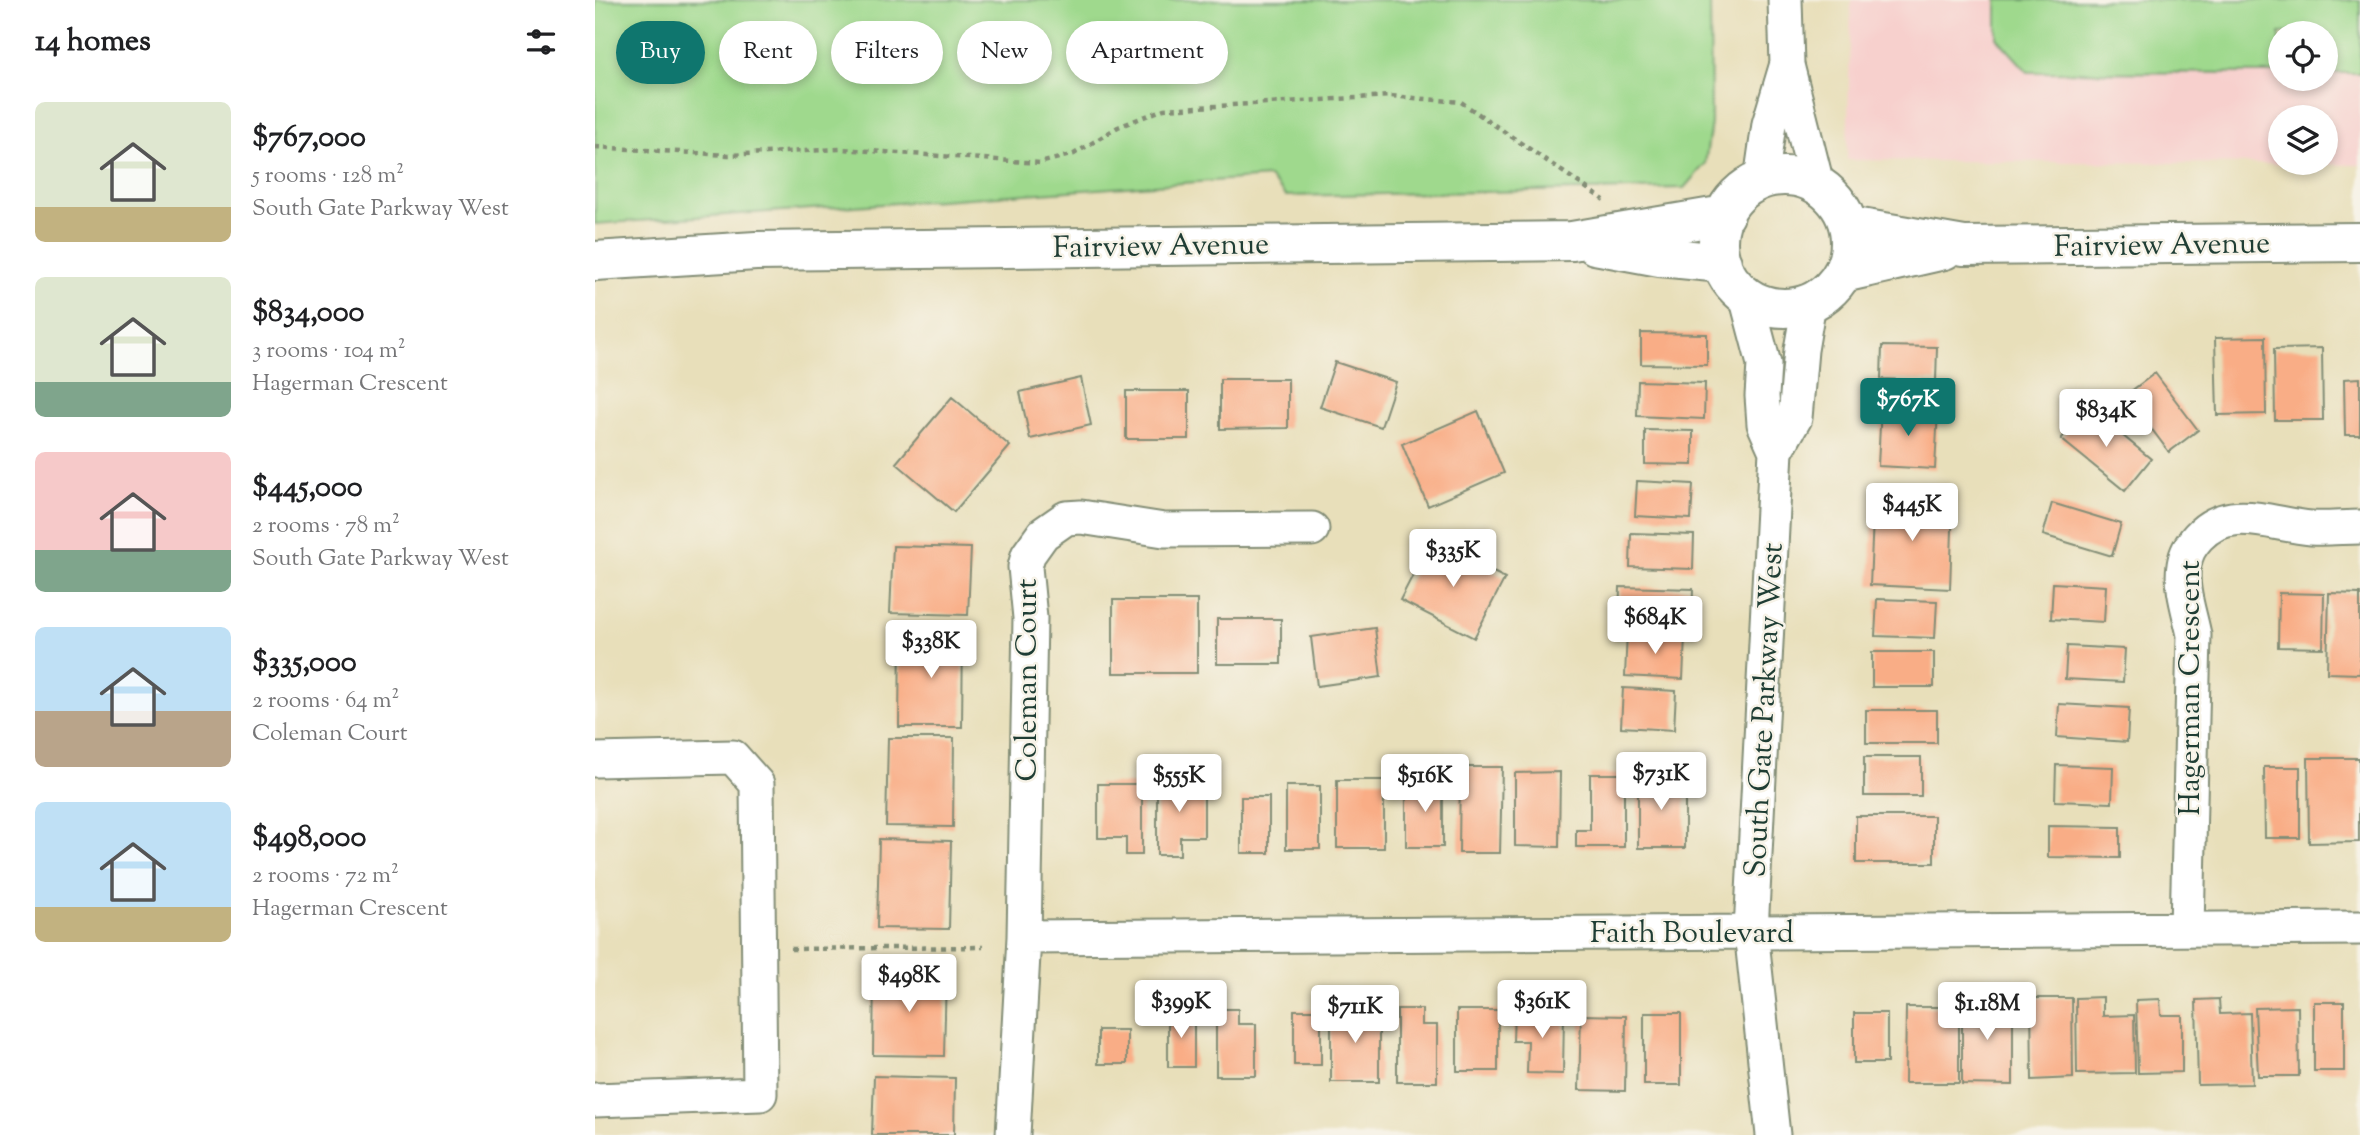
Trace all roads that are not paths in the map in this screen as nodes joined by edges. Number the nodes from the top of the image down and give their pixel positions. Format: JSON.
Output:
{"nodes":[{"id":1,"x":1785,"y":0,"type":"edge"},
{"id":2,"x":1787,"y":65,"type":"junction"},
{"id":3,"x":1761,"y":180,"type":"junction"},
{"id":4,"x":1817,"y":184,"type":"junction"},
{"id":5,"x":1724,"y":215,"type":"junction"},
{"id":6,"x":1849,"y":226,"type":"junction"},
{"id":7,"x":1572,"y":241,"type":"junction"},
{"id":8,"x":2360,"y":242,"type":"edge"},
{"id":9,"x":1963,"y":246,"type":"junction"},
{"id":10,"x":595,"y":261,"type":"edge"},
{"id":11,"x":1722,"y":263,"type":"junction"},
{"id":12,"x":1843,"y":273,"type":"junction"},
{"id":13,"x":1747,"y":296,"type":"junction"},
{"id":14,"x":1809,"y":303,"type":"junction"},
{"id":15,"x":1776,"y":451,"type":"junction"},
{"id":16,"x":2360,"y":527,"type":"edge"},
{"id":17,"x":1312,"y":529,"type":"dead end"},
{"id":18,"x":595,"y":760,"type":"edge"},
{"id":19,"x":2187,"y":928,"type":"junction"},
{"id":20,"x":2360,"y":928,"type":"edge"},
{"id":21,"x":1751,"y":932,"type":"junction"},
{"id":22,"x":1024,"y":937,"type":"junction"},
{"id":23,"x":595,"y":1100,"type":"edge"},
{"id":24,"x":1013,"y":1135,"type":"edge"},
{"id":25,"x":1773,"y":1135,"type":"edge"}],
"edges":[{"from":1,"to":2,"type":"street"},
{"from":2,"to":3,"type":"street"},
{"from":2,"to":4,"type":"street"},
{"from":3,"to":4,"type":"main road"},
{"from":3,"to":5,"type":"main road"},
{"from":4,"to":6,"type":"main road"},
{"from":5,"to":7,"type":"main road","name":"Fairview Avenue"},
{"from":5,"to":11,"type":"main road"},
{"from":6,"to":9,"type":"main road","name":"Fairview Avenue"},
{"from":6,"to":12,"type":"main road"},
{"from":7,"to":10,"type":"main road","name":"Fairview Avenue"},
{"from":7,"to":11,"type":"main road"},
{"from":8,"to":9,"type":"main road","name":"Fairview Avenue"},
{"from":9,"to":12,"type":"main road","name":"Fairview Avenue"},
{"from":11,"to":13,"type":"main road"},
{"from":12,"to":14,"type":"main road"},
{"from":13,"to":14,"type":"main road"},
{"from":13,"to":15,"type":"street","name":"South Gate Parkway West"},
{"from":14,"to":15,"type":"street","name":"South Gate Parkway West"},
{"from":15,"to":21,"type":"street","name":"South Gate Parkway West"},
{"from":16,"to":19,"type":"street","name":"Hagerman Crescent"},
{"from":17,"to":22,"type":"street","name":"Coleman Court"},
{"from":18,"to":23,"type":"street"},
{"from":19,"to":20,"type":"street","name":"Faith Boulevard"},
{"from":19,"to":21,"type":"street","name":"Faith Boulevard"},
{"from":21,"to":22,"type":"street","name":"Faith Boulevard"},
{"from":21,"to":25,"type":"street","name":"South Gate Parkway West"},
{"from":22,"to":24,"type":"street"}]}
